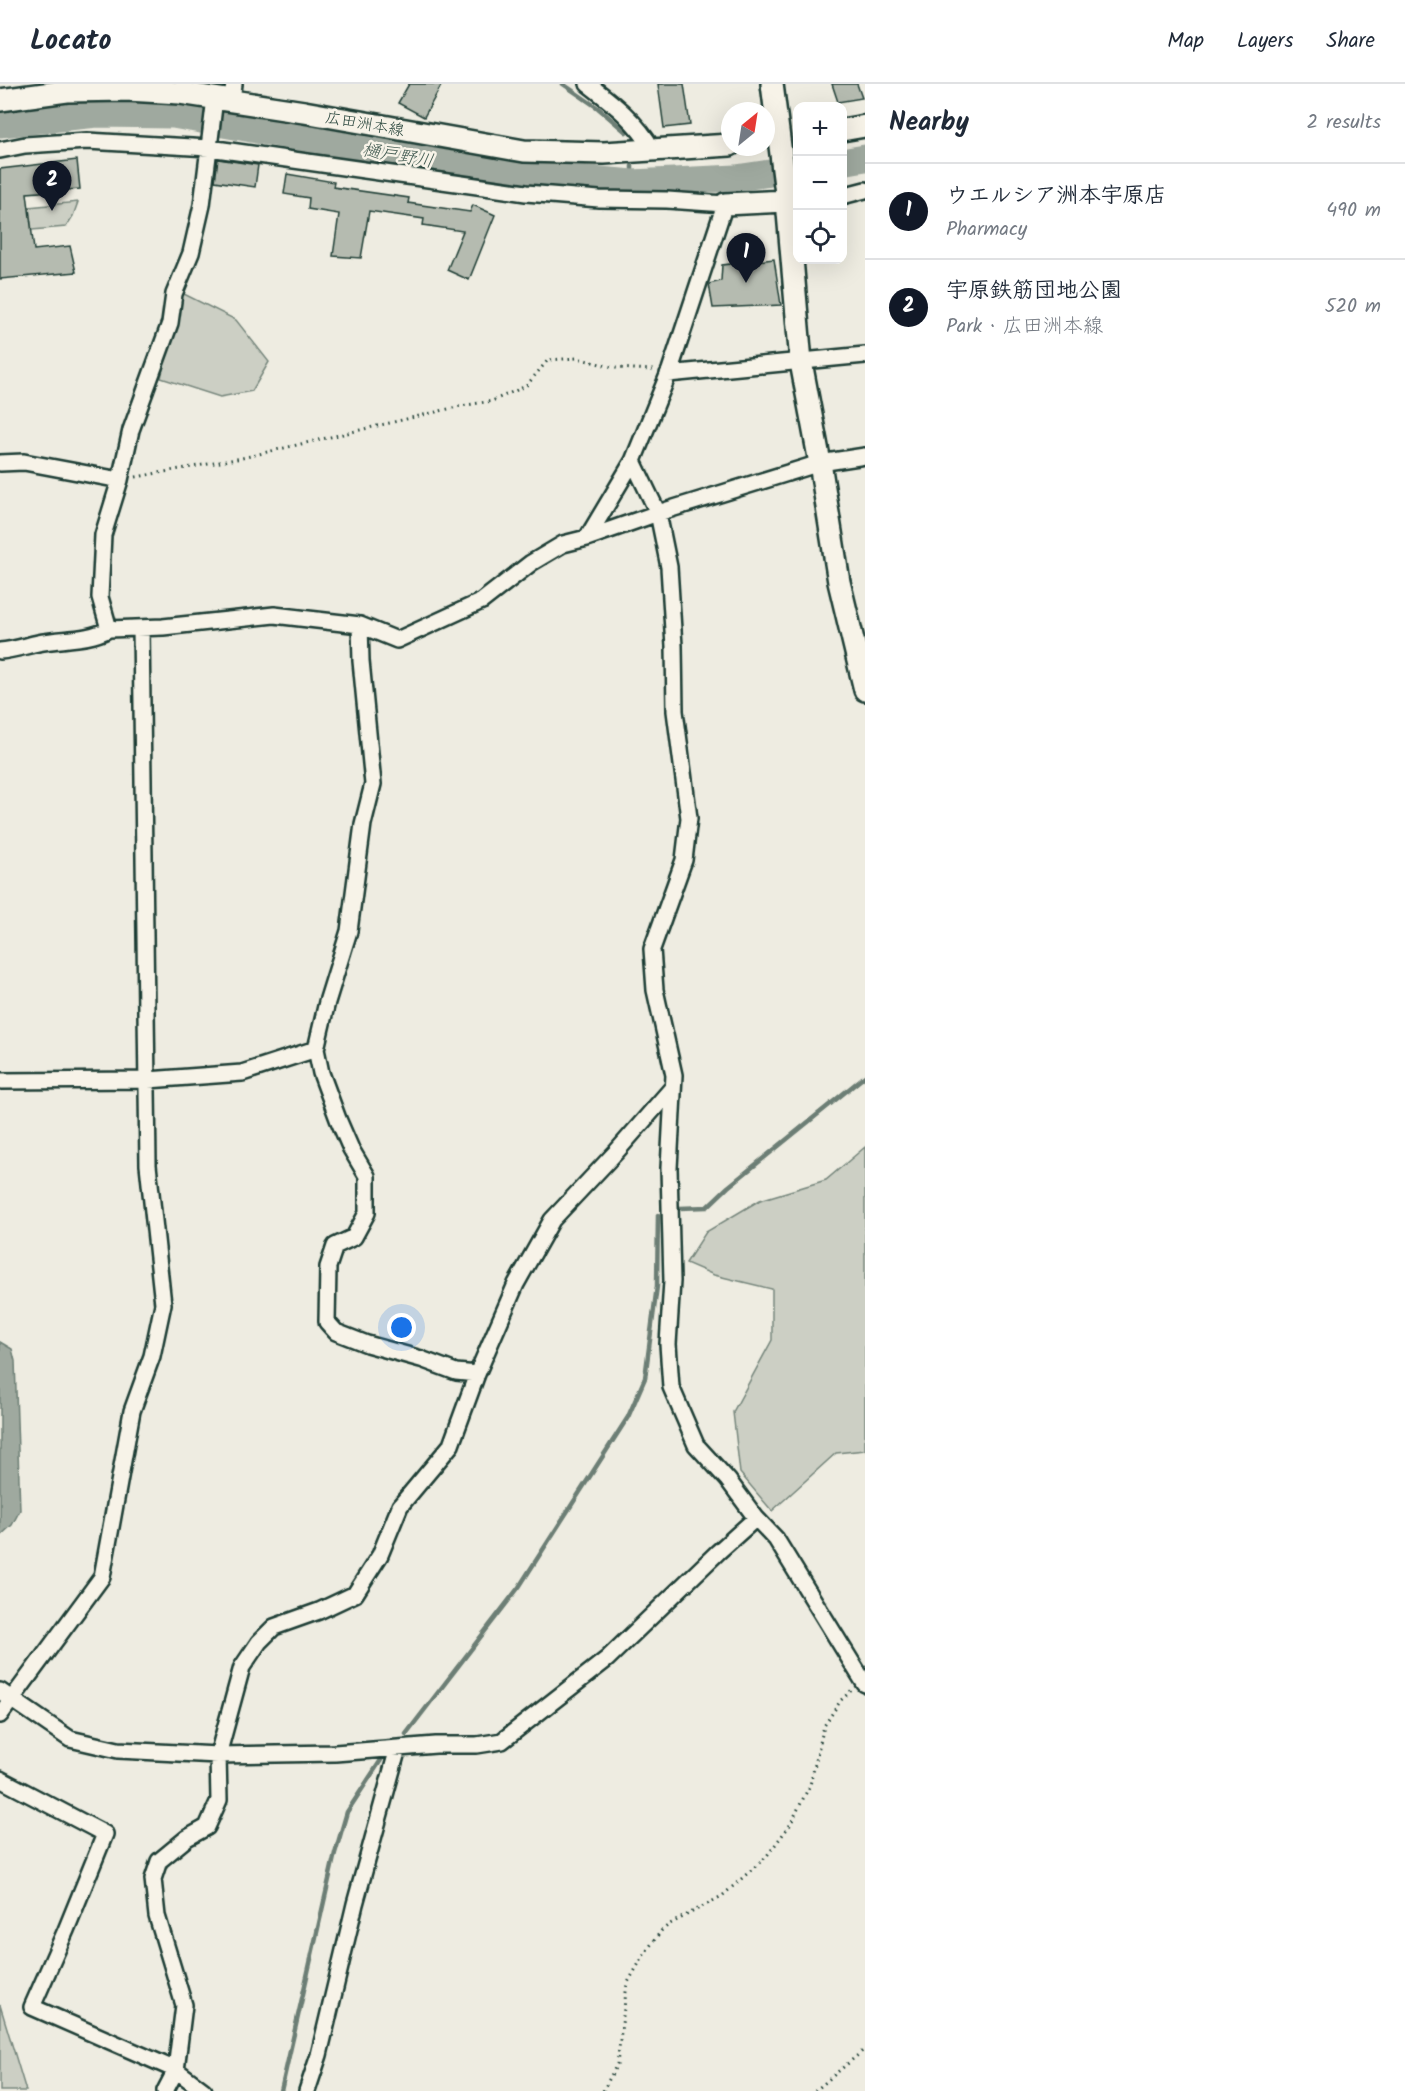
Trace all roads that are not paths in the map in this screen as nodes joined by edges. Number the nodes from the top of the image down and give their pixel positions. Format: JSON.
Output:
{"nodes":[{"id":1,"x":588,"y":84,"type":"edge"},
{"id":2,"x":772,"y":84,"type":"edge"},
{"id":3,"x":223,"y":98,"type":"edge"},
{"id":4,"x":0,"y":100,"type":"edge"},
{"id":5,"x":865,"y":126,"type":"edge"},
{"id":6,"x":847,"y":129,"type":"edge"},
{"id":7,"x":781,"y":145,"type":"edge"},
{"id":8,"x":721,"y":146,"type":"edge"},
{"id":9,"x":209,"y":148,"type":"junction"},
{"id":10,"x":0,"y":150,"type":"edge"},
{"id":11,"x":653,"y":150,"type":"junction"},
{"id":12,"x":865,"y":190,"type":"edge"},
{"id":13,"x":847,"y":195,"type":"edge"},
{"id":14,"x":792,"y":202,"type":"edge"},
{"id":15,"x":725,"y":204,"type":"junction"},
{"id":16,"x":865,"y":356,"type":"edge"},
{"id":17,"x":801,"y":362,"type":"junction"},
{"id":18,"x":669,"y":372,"type":"junction"},
{"id":19,"x":865,"y":456,"type":"edge"},
{"id":20,"x":633,"y":461,"type":"junction"},
{"id":21,"x":0,"y":462,"type":"edge"},
{"id":22,"x":820,"y":463,"type":"junction"},
{"id":23,"x":120,"y":480,"type":"junction"},
{"id":24,"x":658,"y":513,"type":"junction"},
{"id":25,"x":587,"y":538,"type":"junction"},
{"id":26,"x":360,"y":625,"type":"junction"},
{"id":27,"x":141,"y":628,"type":"junction"},
{"id":28,"x":109,"y":629,"type":"junction"},
{"id":29,"x":0,"y":651,"type":"edge"},
{"id":30,"x":865,"y":690,"type":"edge"},
{"id":31,"x":316,"y":1049,"type":"junction"},
{"id":32,"x":148,"y":1080,"type":"junction"},
{"id":33,"x":0,"y":1081,"type":"edge"},
{"id":34,"x":673,"y":1087,"type":"junction"},
{"id":35,"x":477,"y":1374,"type":"junction"},
{"id":36,"x":756,"y":1518,"type":"junction"},
{"id":37,"x":864,"y":1682,"type":"edge"},
{"id":38,"x":6,"y":1695,"type":"edge"},
{"id":39,"x":0,"y":1715,"type":"edge"},
{"id":40,"x":398,"y":1748,"type":"junction"},
{"id":41,"x":218,"y":1755,"type":"junction"},
{"id":42,"x":0,"y":1779,"type":"edge"},
{"id":43,"x":176,"y":2070,"type":"junction"},
{"id":44,"x":165,"y":2091,"type":"edge"},
{"id":45,"x":204,"y":2091,"type":"edge"},
{"id":46,"x":307,"y":2091,"type":"edge"}],
"edges":[{"from":1,"to":11,"type":"street"},
{"from":2,"to":7,"type":"main road"},
{"from":3,"to":4,"type":"main road","name":"広田洲本線"},
{"from":3,"to":9,"type":"street"},
{"from":3,"to":11,"type":"main road","name":"広田洲本線"},
{"from":5,"to":6,"type":"main road"},
{"from":7,"to":14,"type":"main road"},
{"from":8,"to":11,"type":"main road","name":"広田洲本線"},
{"from":9,"to":10,"type":"street"},
{"from":9,"to":15,"type":"street"},
{"from":9,"to":23,"type":"street"},
{"from":12,"to":13,"type":"street"},
{"from":14,"to":15,"type":"main road"},
{"from":14,"to":17,"type":"main road"},
{"from":15,"to":18,"type":"street"},
{"from":16,"to":17,"type":"street"},
{"from":17,"to":18,"type":"street"},
{"from":17,"to":22,"type":"main road"},
{"from":18,"to":20,"type":"street"},
{"from":19,"to":22,"type":"street"},
{"from":20,"to":24,"type":"street"},
{"from":20,"to":25,"type":"street"},
{"from":21,"to":23,"type":"street"},
{"from":22,"to":24,"type":"street"},
{"from":22,"to":30,"type":"main road"},
{"from":23,"to":28,"type":"street"},
{"from":24,"to":25,"type":"street"},
{"from":24,"to":34,"type":"street"},
{"from":25,"to":26,"type":"street"},
{"from":26,"to":27,"type":"street"},
{"from":26,"to":31,"type":"street"},
{"from":27,"to":28,"type":"street"},
{"from":27,"to":32,"type":"street"},
{"from":28,"to":29,"type":"street"},
{"from":31,"to":32,"type":"street"},
{"from":31,"to":35,"type":"street"},
{"from":32,"to":33,"type":"street"},
{"from":32,"to":38,"type":"street"},
{"from":34,"to":35,"type":"street"},
{"from":34,"to":36,"type":"street"},
{"from":35,"to":41,"type":"street"},
{"from":36,"to":37,"type":"street"},
{"from":36,"to":40,"type":"street"},
{"from":38,"to":39,"type":"street"},
{"from":38,"to":41,"type":"street"},
{"from":40,"to":41,"type":"street"},
{"from":40,"to":46,"type":"street"},
{"from":41,"to":43,"type":"street"},
{"from":42,"to":43,"type":"street"},
{"from":43,"to":44,"type":"street"},
{"from":43,"to":45,"type":"street"}]}
